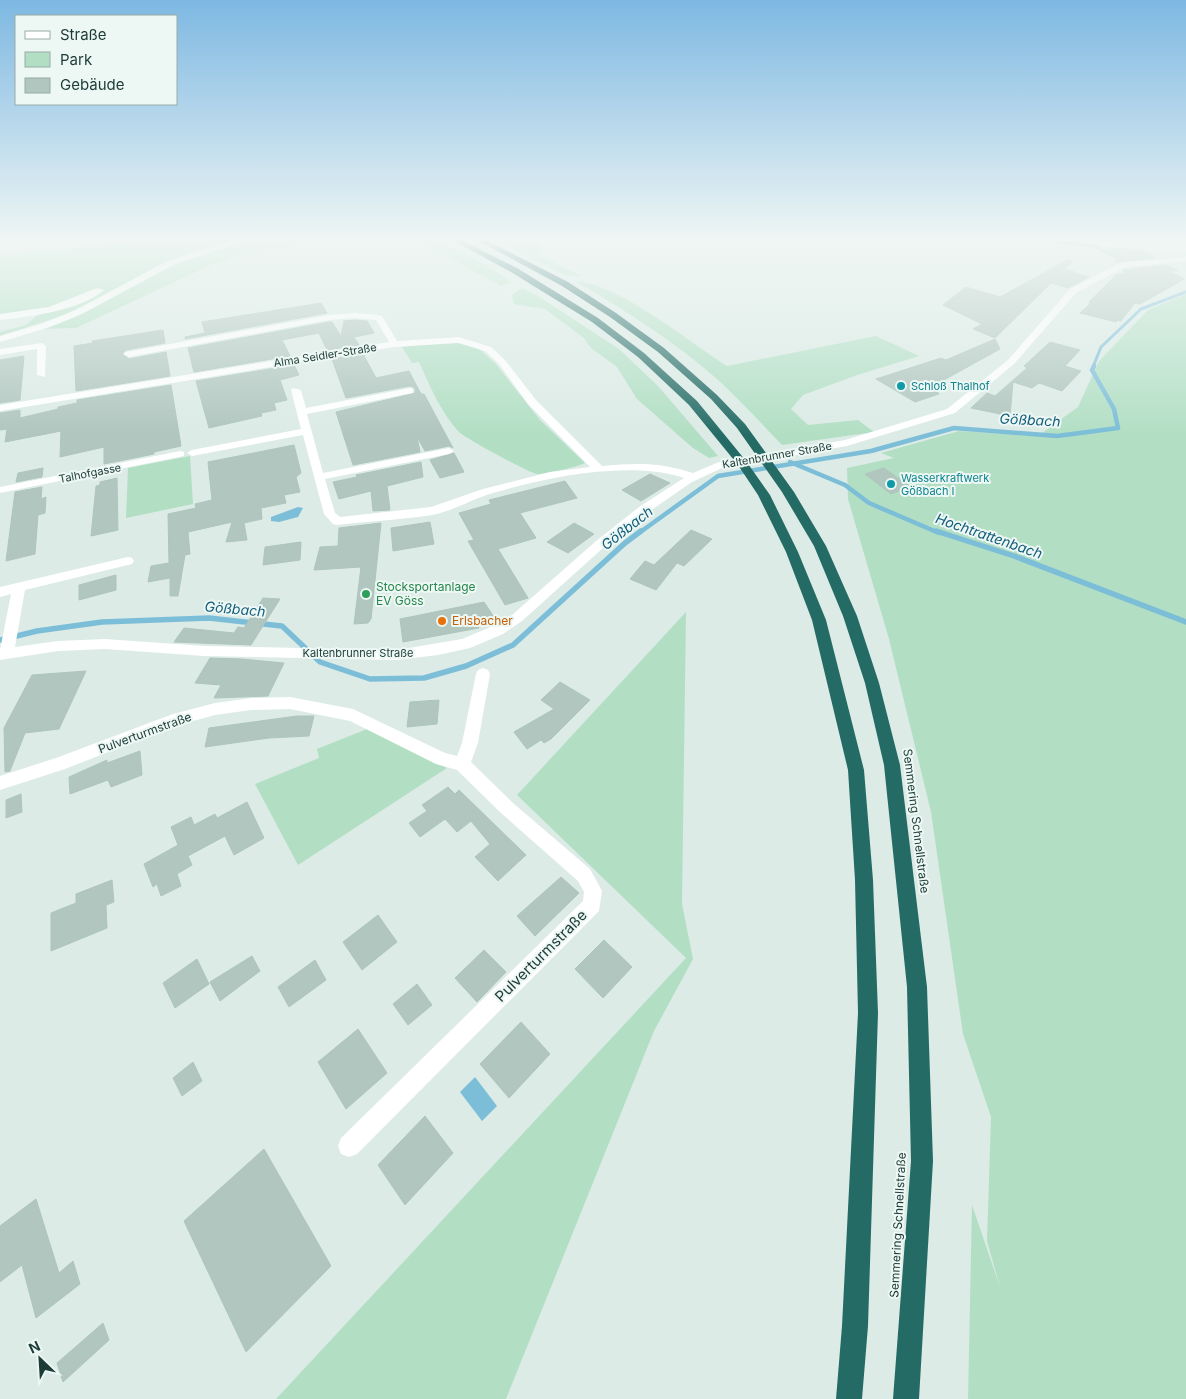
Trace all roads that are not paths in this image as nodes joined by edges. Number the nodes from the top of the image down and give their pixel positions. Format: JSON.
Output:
{"nodes":[{"id":1,"x":69,"y":304,"type":"edge"},
{"id":2,"x":93,"y":304,"type":"edge"},
{"id":3,"x":570,"y":304,"type":"edge"},
{"id":4,"x":595,"y":304,"type":"edge"},
{"id":5,"x":1061,"y":304,"type":"edge"},
{"id":6,"x":0,"y":317,"type":"edge"},
{"id":7,"x":0,"y":339,"type":"edge"},
{"id":8,"x":394,"y":344,"type":"junction"},
{"id":9,"x":0,"y":352,"type":"edge"},
{"id":10,"x":129,"y":354,"type":"dead end"},
{"id":11,"x":42,"y":375,"type":"dead end"},
{"id":12,"x":296,"y":390,"type":"dead end"},
{"id":13,"x":410,"y":391,"type":"dead end"},
{"id":14,"x":0,"y":408,"type":"edge"},
{"id":15,"x":302,"y":412,"type":"junction"},
{"id":16,"x":308,"y":431,"type":"junction"},
{"id":17,"x":449,"y":451,"type":"dead end"},
{"id":18,"x":598,"y":470,"type":"junction"},
{"id":19,"x":320,"y":477,"type":"junction"},
{"id":20,"x":694,"y":477,"type":"junction"},
{"id":21,"x":0,"y":490,"type":"edge"},
{"id":22,"x":128,"y":562,"type":"dead end"},
{"id":23,"x":19,"y":588,"type":"junction"},
{"id":24,"x":0,"y":592,"type":"edge"},
{"id":25,"x":5,"y":651,"type":"edge"},
{"id":26,"x":484,"y":674,"type":"dead end"},
{"id":27,"x":462,"y":764,"type":"junction"},
{"id":28,"x":0,"y":783,"type":"edge"},
{"id":29,"x":349,"y":1146,"type":"dead end"},
{"id":30,"x":849,"y":1399,"type":"edge"},
{"id":31,"x":906,"y":1399,"type":"edge"}],
"edges":[{"from":1,"to":6,"type":"street"},
{"from":2,"to":7,"type":"street"},
{"from":3,"to":30,"type":"highway"},
{"from":4,"to":31,"type":"highway","name":"Semmering Schnellstraße"},
{"from":5,"to":20,"type":"street","name":"Kaltenbrunner Straße"},
{"from":8,"to":10,"type":"street"},
{"from":8,"to":14,"type":"street","name":"Alma Seidler-Straße"},
{"from":8,"to":18,"type":"street","name":"Alma Seidler-Straße"},
{"from":9,"to":11,"type":"street"},
{"from":12,"to":15,"type":"street"},
{"from":13,"to":15,"type":"street"},
{"from":15,"to":16,"type":"street"},
{"from":16,"to":19,"type":"street"},
{"from":16,"to":21,"type":"street","name":"Talhofgasse"},
{"from":17,"to":19,"type":"street"},
{"from":18,"to":19,"type":"street"},
{"from":18,"to":20,"type":"street"},
{"from":20,"to":25,"type":"street","name":"Kaltenbrunner Straße"},
{"from":22,"to":23,"type":"street"},
{"from":23,"to":24,"type":"street"},
{"from":23,"to":25,"type":"street","name":"Kaltenbrunner Straße"},
{"from":26,"to":27,"type":"street"},
{"from":27,"to":28,"type":"street","name":"Pulverturmstraße"},
{"from":27,"to":29,"type":"street","name":"Pulverturmstraße"}]}
